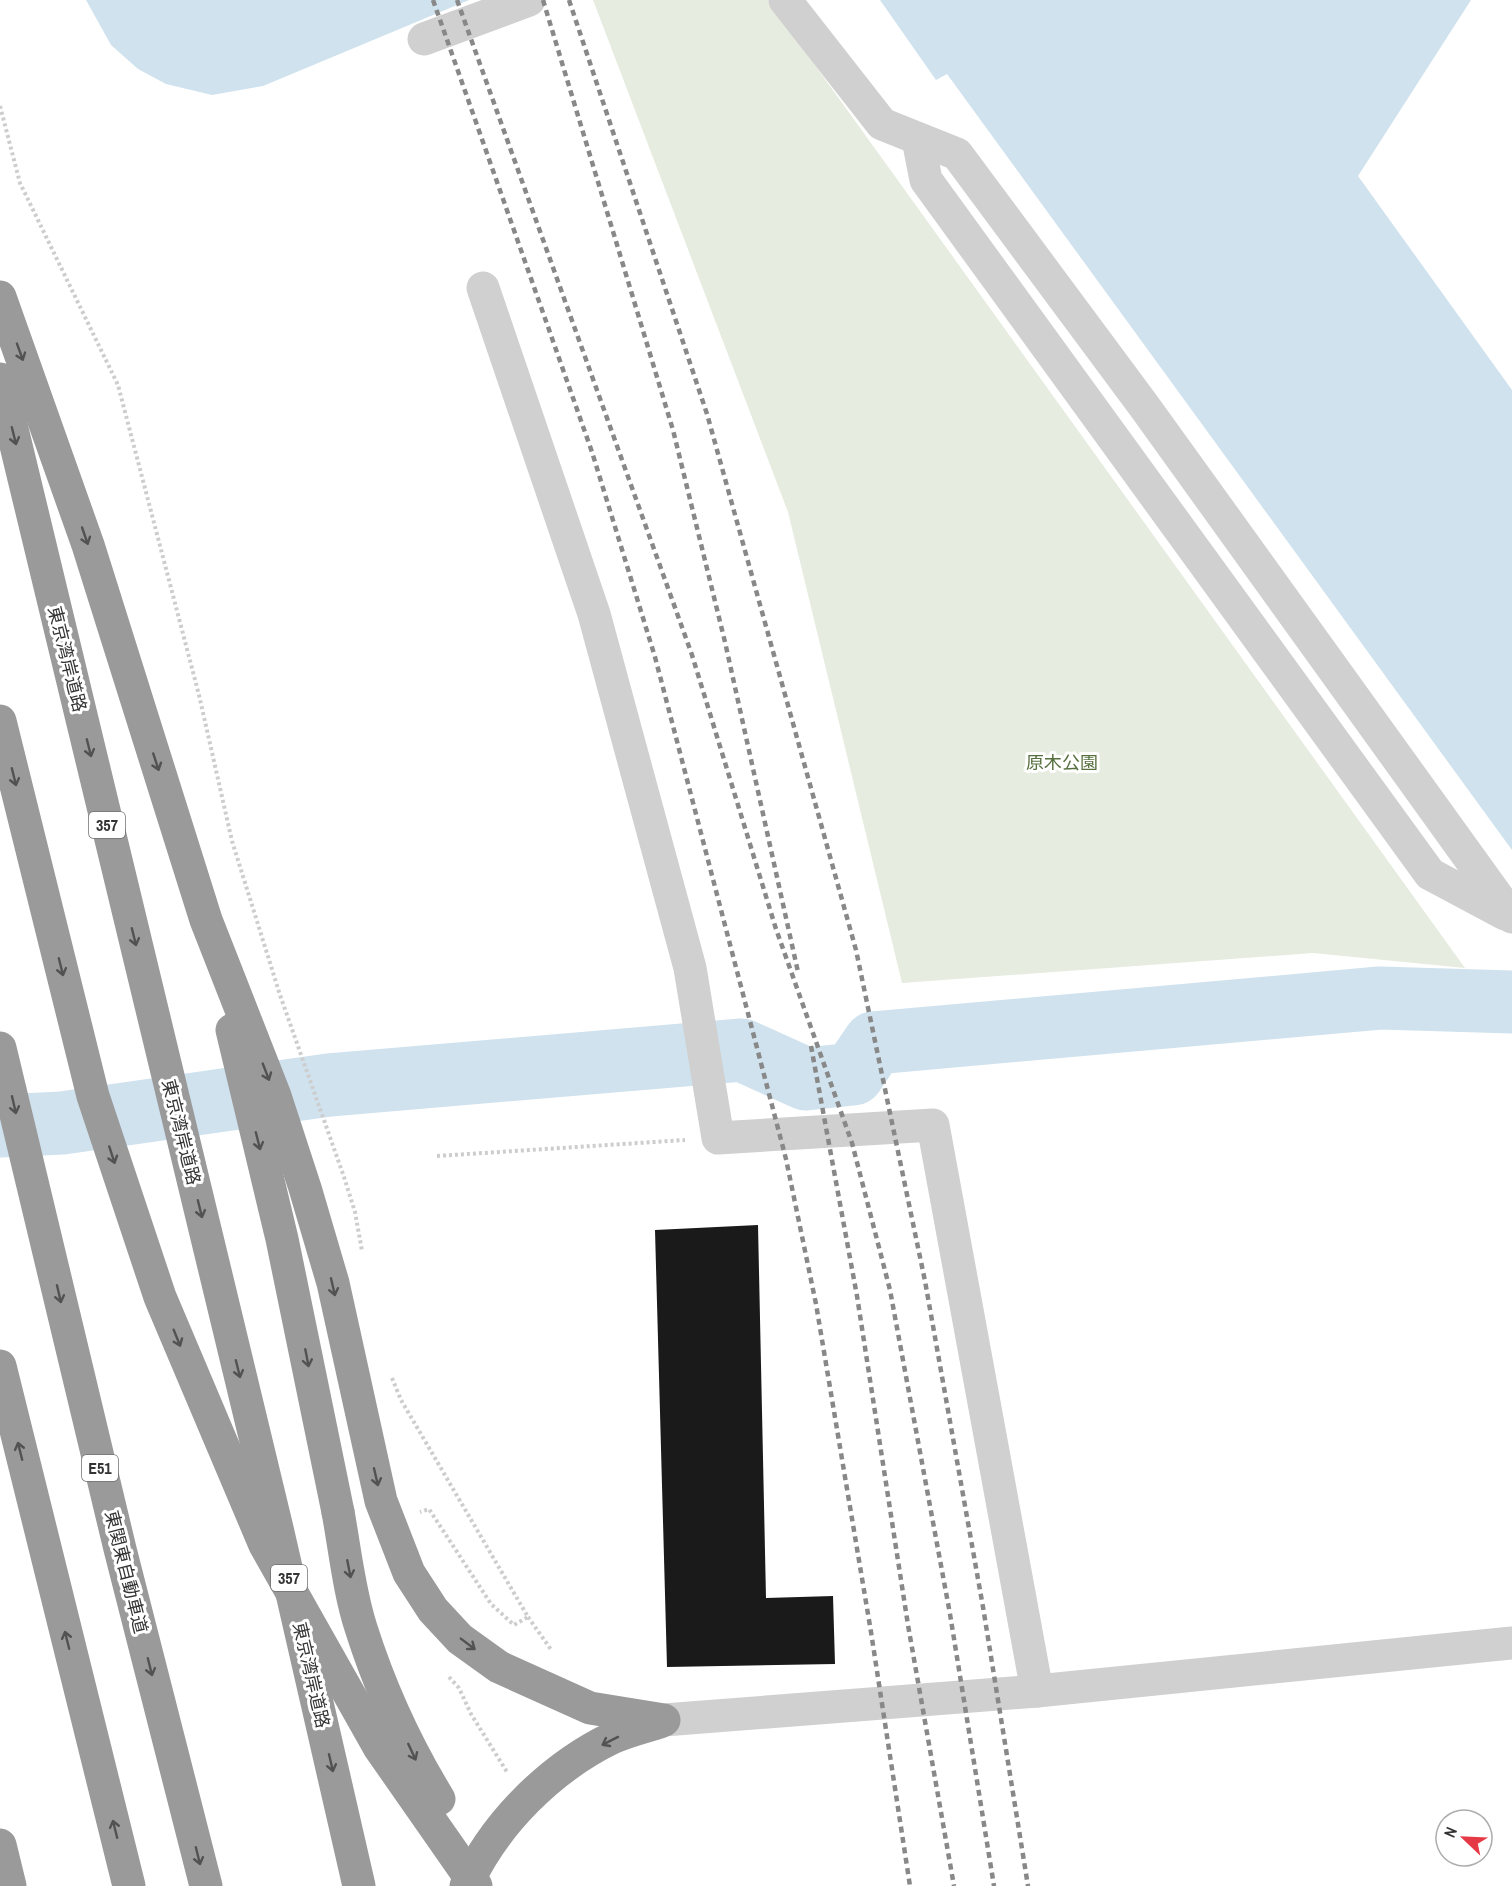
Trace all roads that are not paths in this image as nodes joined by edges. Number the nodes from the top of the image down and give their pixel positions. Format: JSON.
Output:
{"nodes":[{"id":1,"x":529,"y":0,"type":"edge"},
{"id":2,"x":785,"y":0,"type":"edge"},
{"id":3,"x":424,"y":39,"type":"dead end"},
{"id":4,"x":918,"y":138,"type":"junction"},
{"id":5,"x":483,"y":288,"type":"dead end"},
{"id":6,"x":0,"y":297,"type":"edge"},
{"id":7,"x":0,"y":379,"type":"edge"},
{"id":8,"x":0,"y":721,"type":"edge"},
{"id":9,"x":1512,"y":917,"type":"edge"},
{"id":10,"x":206,"y":920,"type":"junction"},
{"id":11,"x":0,"y":1048,"type":"edge"},
{"id":12,"x":0,"y":1366,"type":"edge"},
{"id":13,"x":1512,"y":1643,"type":"edge"},
{"id":14,"x":1038,"y":1691,"type":"junction"},
{"id":15,"x":664,"y":1720,"type":"junction"},
{"id":16,"x":0,"y":1845,"type":"edge"},
{"id":17,"x":10,"y":1886,"type":"edge"},
{"id":18,"x":129,"y":1886,"type":"edge"},
{"id":19,"x":206,"y":1886,"type":"edge"},
{"id":20,"x":359,"y":1886,"type":"edge"},
{"id":21,"x":466,"y":1886,"type":"edge"},
{"id":22,"x":476,"y":1886,"type":"edge"},
{"id":23,"x":498,"y":1886,"type":"edge"}],
"edges":[{"from":1,"to":3,"type":"street"},
{"from":2,"to":4,"type":"street"},
{"from":4,"to":9,"type":"street"},
{"from":4,"to":9,"type":"street"},
{"from":5,"to":14,"type":"street"},
{"from":6,"to":10,"type":"highway","one_way":true},
{"from":7,"to":20,"type":"highway","name":"東京湾岸道路","number":"357","one_way":true},
{"from":8,"to":22,"type":"highway","one_way":true,"bridge":true},
{"from":10,"to":15,"type":"highway","one_way":true},
{"from":10,"to":23,"type":"highway","one_way":true,"bridge":true},
{"from":11,"to":19,"type":"highway","name":"東関東自動車道","number":"E51","one_way":true},
{"from":18,"to":12,"type":"highway","one_way":true},
{"from":13,"to":14,"type":"street"},
{"from":14,"to":15,"type":"street"},
{"from":15,"to":21,"type":"highway","one_way":true},
{"from":16,"to":17,"type":"highway"}]}
